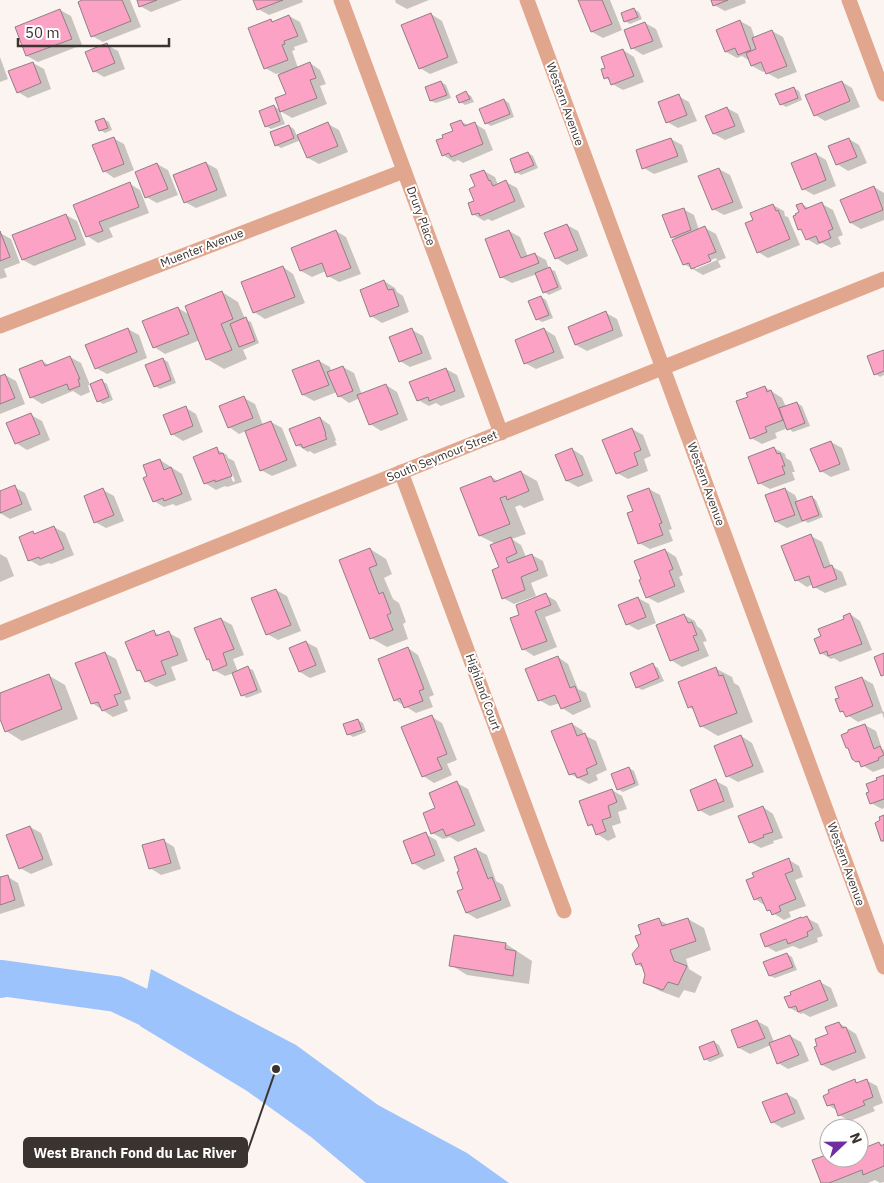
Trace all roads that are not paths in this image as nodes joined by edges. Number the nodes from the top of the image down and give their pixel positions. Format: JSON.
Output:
{"nodes":[{"id":1,"x":341,"y":0,"type":"edge"},
{"id":2,"x":527,"y":0,"type":"edge"},
{"id":3,"x":850,"y":0,"type":"edge"},
{"id":4,"x":884,"y":94,"type":"edge"},
{"id":5,"x":404,"y":171,"type":"junction"},
{"id":6,"x":884,"y":280,"type":"edge"},
{"id":7,"x":0,"y":326,"type":"edge"},
{"id":8,"x":663,"y":368,"type":"junction"},
{"id":9,"x":501,"y":432,"type":"junction"},
{"id":10,"x":401,"y":472,"type":"junction"},
{"id":11,"x":0,"y":633,"type":"edge"},
{"id":12,"x":564,"y":911,"type":"dead end"},
{"id":13,"x":884,"y":967,"type":"edge"}],
"edges":[{"from":1,"to":5,"type":"street","name":"Drury Place"},
{"from":2,"to":8,"type":"street","name":"Western Avenue"},
{"from":3,"to":4,"type":"street"},
{"from":5,"to":7,"type":"street","name":"Muenter Avenue"},
{"from":5,"to":9,"type":"street","name":"Drury Place"},
{"from":6,"to":8,"type":"street","name":"South Seymour Street"},
{"from":8,"to":9,"type":"street","name":"South Seymour Street"},
{"from":8,"to":13,"type":"street","name":"Western Avenue"},
{"from":9,"to":10,"type":"street","name":"South Seymour Street"},
{"from":10,"to":11,"type":"street","name":"South Seymour Street"},
{"from":10,"to":12,"type":"street","name":"Highland Court"}]}
